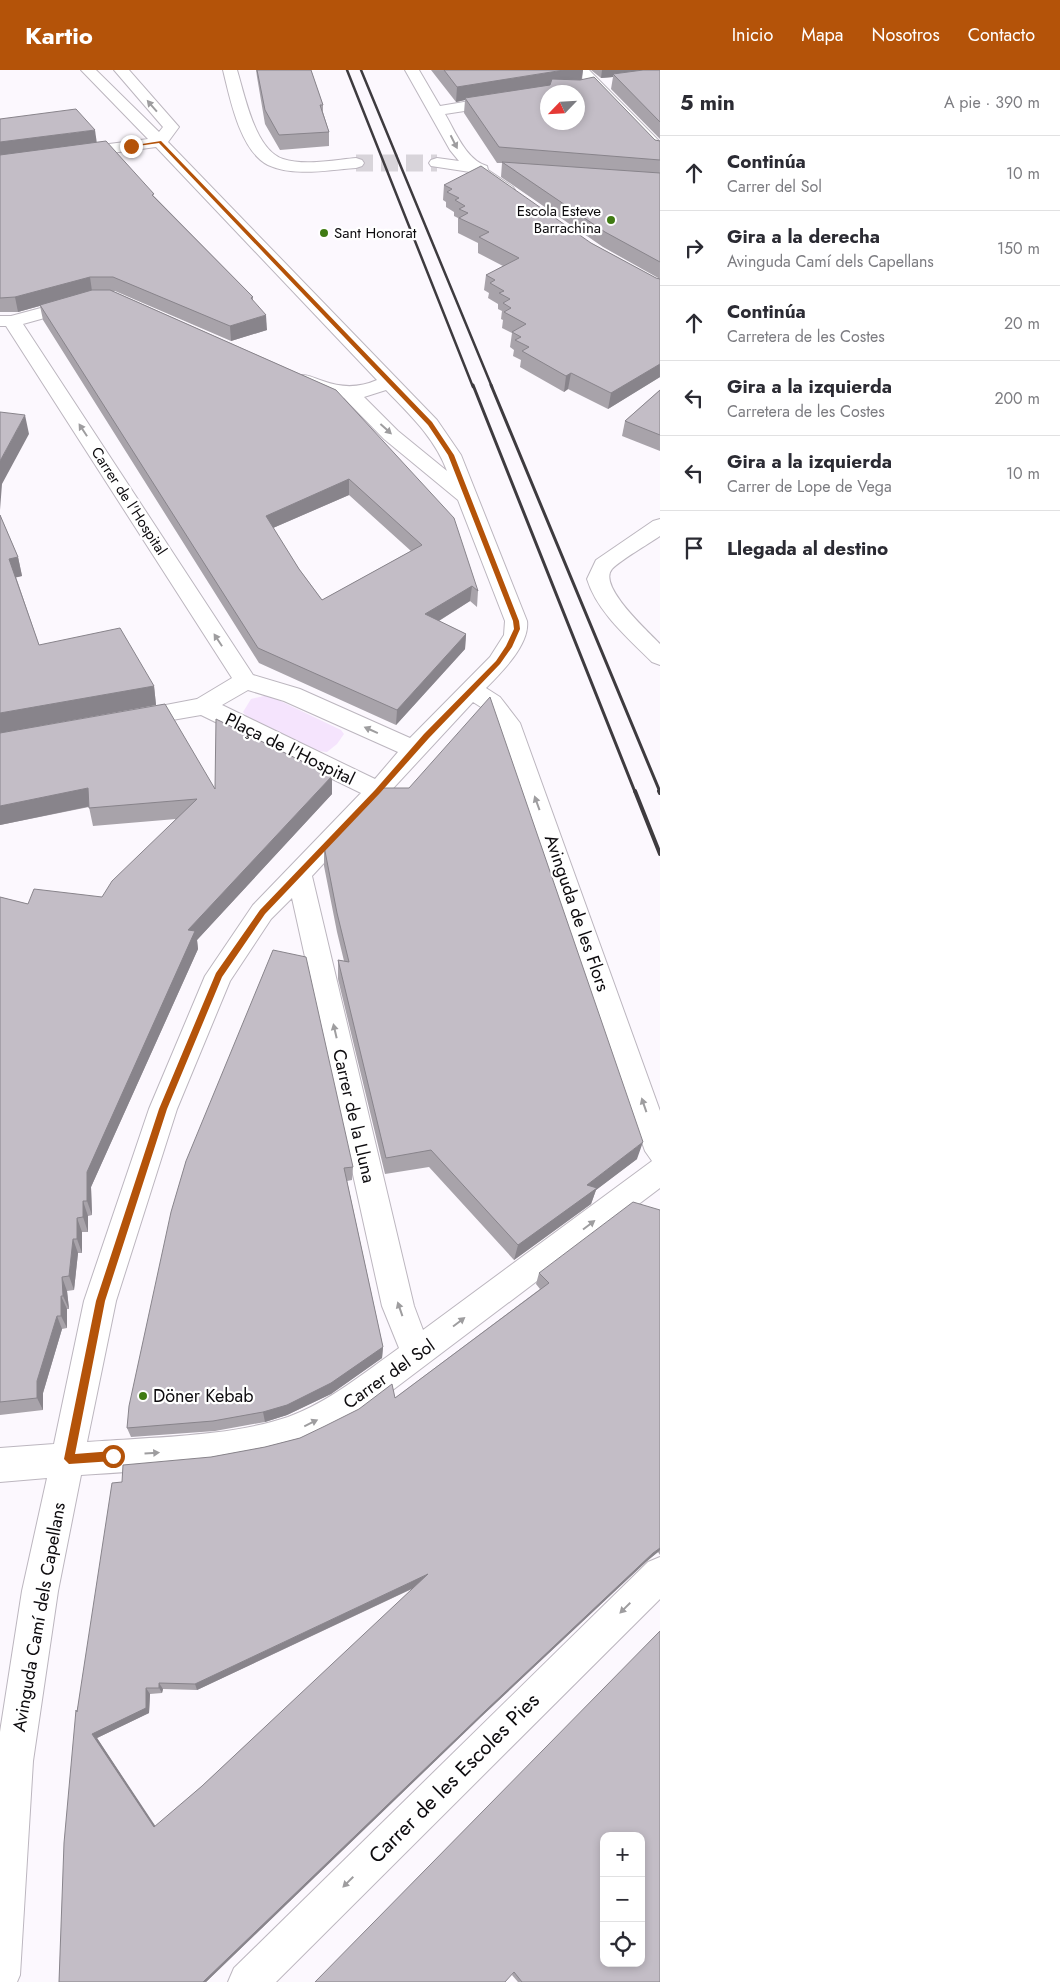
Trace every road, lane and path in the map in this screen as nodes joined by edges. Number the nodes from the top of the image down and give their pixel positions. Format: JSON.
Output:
{"nodes":[{"id":1,"x":88,"y":70,"type":"edge"},
{"id":2,"x":121,"y":70,"type":"edge"},
{"id":3,"x":230,"y":70,"type":"edge"},
{"id":4,"x":412,"y":70,"type":"edge"},
{"id":5,"x":581,"y":70,"type":"edge"},
{"id":6,"x":615,"y":83,"type":"edge"},
{"id":7,"x":597,"y":86,"type":"junction"},
{"id":8,"x":585,"y":87,"type":"edge"},
{"id":9,"x":540,"y":94,"type":"edge"},
{"id":10,"x":436,"y":111,"type":"junction"},
{"id":11,"x":160,"y":142,"type":"junction"},
{"id":12,"x":660,"y":151,"type":"edge"},
{"id":13,"x":0,"y":163,"type":"edge"},
{"id":14,"x":356,"y":163,"type":"tunnel mouth"},
{"id":15,"x":437,"y":163,"type":"tunnel mouth"},
{"id":16,"x":474,"y":168,"type":"junction"},
{"id":17,"x":505,"y":171,"type":"edge"},
{"id":18,"x":521,"y":200,"type":"edge"},
{"id":19,"x":93,"y":298,"type":"edge"},
{"id":20,"x":6,"y":321,"type":"edge"},
{"id":21,"x":284,"y":372,"type":"edge"},
{"id":22,"x":389,"y":381,"type":"junction"},
{"id":23,"x":351,"y":394,"type":"junction"},
{"id":24,"x":468,"y":498,"type":"junction"},
{"id":25,"x":657,"y":531,"type":"edge"},
{"id":26,"x":660,"y":658,"type":"edge"},
{"id":27,"x":245,"y":681,"type":"junction"},
{"id":28,"x":471,"y":689,"type":"junction"},
{"id":29,"x":203,"y":706,"type":"junction"},
{"id":30,"x":107,"y":723,"type":"edge"},
{"id":31,"x":415,"y":750,"type":"junction"},
{"id":32,"x":378,"y":792,"type":"junction"},
{"id":33,"x":299,"y":874,"type":"junction"},
{"id":34,"x":660,"y":1151,"type":"edge"},
{"id":35,"x":660,"y":1171,"type":"edge"},
{"id":36,"x":417,"y":1354,"type":"junction"},
{"id":37,"x":69,"y":1459,"type":"junction"},
{"id":38,"x":0,"y":1466,"type":"edge"},
{"id":39,"x":660,"y":1574,"type":"edge"},
{"id":40,"x":0,"y":1975,"type":"edge"},
{"id":41,"x":248,"y":1982,"type":"edge"}],
"edges":[{"from":1,"to":11,"type":"street","name":"Avinguda Camí dels Capellans"},
{"from":11,"to":2,"type":"street","one_way":true},
{"from":3,"to":14,"type":"street"},
{"from":4,"to":10,"type":"street"},
{"from":5,"to":7,"type":"street"},
{"from":6,"to":7,"type":"street"},
{"from":7,"to":8,"type":"street"},
{"from":7,"to":12,"type":"street"},
{"from":9,"to":10,"type":"street"},
{"from":10,"to":16,"type":"street","one_way":true},
{"from":11,"to":13,"type":"street"},
{"from":11,"to":22,"type":"street","name":"Avinguda Camí dels Capellans"},
{"from":15,"to":16,"type":"street"},
{"from":16,"to":17,"type":"street"},
{"from":16,"to":18,"type":"street"},
{"from":19,"to":20,"type":"street"},
{"from":27,"to":20,"type":"street","name":"Carrer de l'Hospital","one_way":true},
{"from":21,"to":23,"type":"street"},
{"from":22,"to":23,"type":"street"},
{"from":22,"to":24,"type":"street","name":"Avinguda Camí dels Capellans"},
{"from":23,"to":24,"type":"street","one_way":true},
{"from":24,"to":28,"type":"street","name":"Avinguda Camí dels Capellans"},
{"from":25,"to":26,"type":"street"},
{"from":27,"to":29,"type":"street"},
{"from":31,"to":27,"type":"street","one_way":true},
{"from":28,"to":31,"type":"street","name":"Avinguda Camí dels Capellans"},
{"from":34,"to":28,"type":"street","name":"Avinguda de les Flors","one_way":true},
{"from":29,"to":30,"type":"street"},
{"from":29,"to":32,"type":"street","name":"Plaça de l'Hospital"},
{"from":31,"to":32,"type":"street","name":"Avinguda Camí dels Capellans"},
{"from":32,"to":33,"type":"street","name":"Avinguda Camí dels Capellans"},
{"from":36,"to":33,"type":"street","name":"Carrer de la Lluna","one_way":true},
{"from":33,"to":37,"type":"street","name":"Avinguda Camí dels Capellans"},
{"from":36,"to":35,"type":"street","name":"Carrer del Sol","one_way":true},
{"from":37,"to":36,"type":"street","name":"Carrer del Sol","one_way":true},
{"from":37,"to":38,"type":"street","name":"Carrer del Sol"},
{"from":37,"to":40,"type":"street","name":"Avinguda Camí dels Capellans"},
{"from":39,"to":41,"type":"street","name":"Carrer de les Escoles Pies","one_way":true}]}
